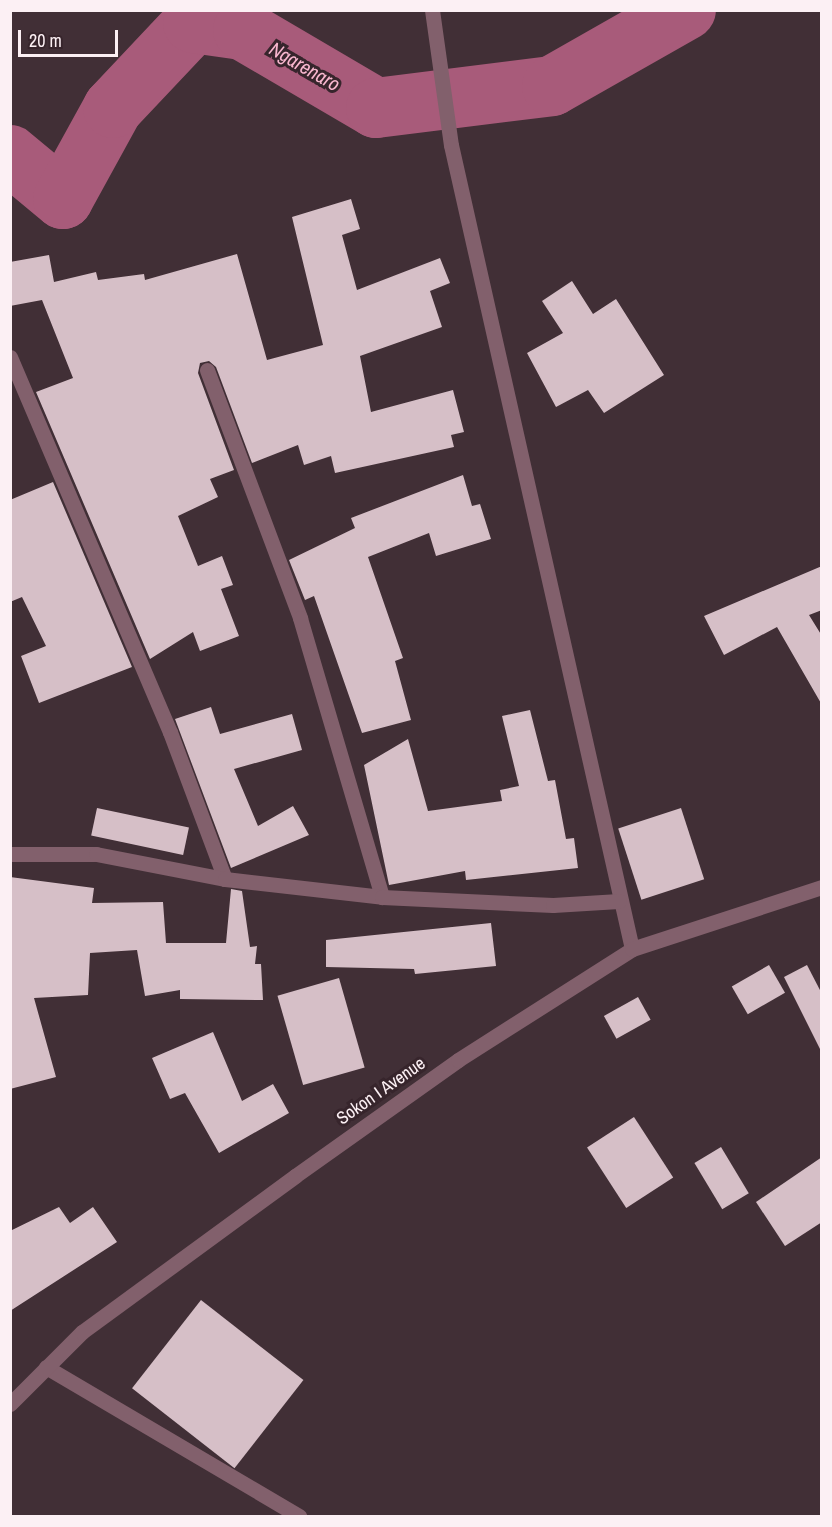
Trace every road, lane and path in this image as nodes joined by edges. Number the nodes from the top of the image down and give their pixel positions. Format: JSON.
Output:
{"nodes":[{"id":1,"x":432,"y":10,"type":"edge"},
{"id":2,"x":10,"y":357,"type":"edge"},
{"id":3,"x":207,"y":370,"type":"dead end"},
{"id":4,"x":10,"y":854,"type":"edge"},
{"id":5,"x":225,"y":879,"type":"junction"},
{"id":6,"x":822,"y":887,"type":"edge"},
{"id":7,"x":382,"y":897,"type":"junction"},
{"id":8,"x":619,"y":901,"type":"junction"},
{"id":9,"x":632,"y":949,"type":"junction"},
{"id":10,"x":46,"y":1367,"type":"junction"},
{"id":11,"x":10,"y":1404,"type":"edge"},
{"id":12,"x":299,"y":1516,"type":"edge"}],
"edges":[{"from":1,"to":8,"type":"street"},
{"from":2,"to":5,"type":"street"},
{"from":3,"to":7,"type":"street"},
{"from":4,"to":5,"type":"street"},
{"from":5,"to":7,"type":"street"},
{"from":6,"to":9,"type":"street","name":"Sokon I Avenue"},
{"from":7,"to":8,"type":"street"},
{"from":8,"to":9,"type":"street"},
{"from":9,"to":10,"type":"street","name":"Sokon I Avenue"},
{"from":10,"to":11,"type":"street","name":"Sokon I Avenue"},
{"from":10,"to":12,"type":"street"}]}
